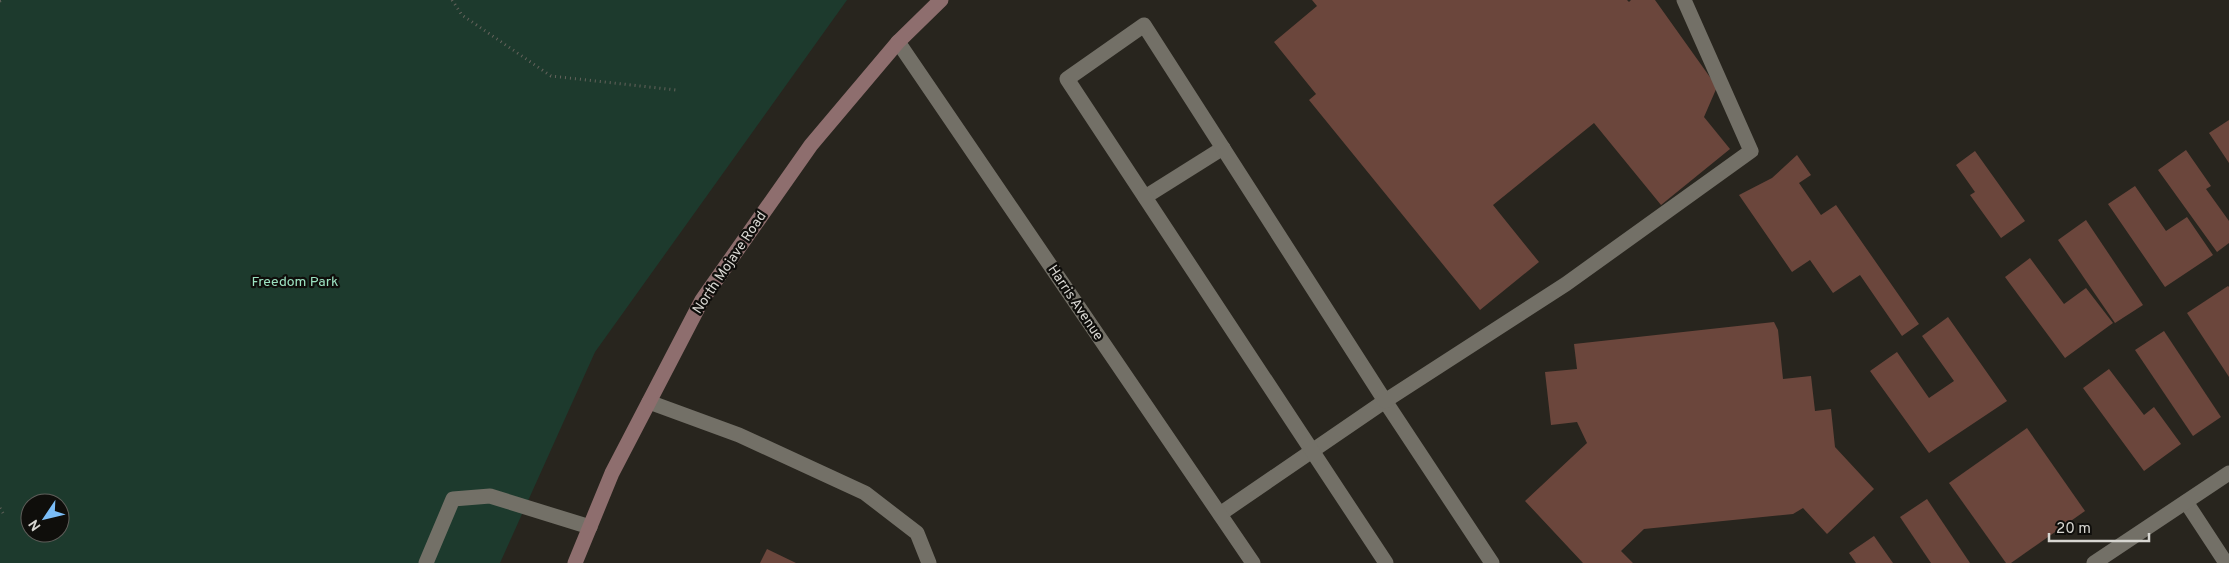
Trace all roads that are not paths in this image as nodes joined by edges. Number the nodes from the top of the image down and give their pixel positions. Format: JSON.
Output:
{"nodes":[{"id":1,"x":941,"y":0,"type":"edge"},
{"id":2,"x":1684,"y":0,"type":"edge"},
{"id":3,"x":898,"y":42,"type":"junction"},
{"id":4,"x":1223,"y":148,"type":"junction"},
{"id":5,"x":1145,"y":197,"type":"junction"},
{"id":6,"x":1385,"y":401,"type":"junction"},
{"id":7,"x":649,"y":402,"type":"junction"},
{"id":8,"x":1313,"y":450,"type":"junction"},
{"id":9,"x":2229,"y":473,"type":"edge"},
{"id":10,"x":2186,"y":502,"type":"junction"},
{"id":11,"x":1220,"y":514,"type":"junction"},
{"id":12,"x":590,"y":527,"type":"junction"},
{"id":13,"x":426,"y":563,"type":"edge"},
{"id":14,"x":575,"y":563,"type":"edge"},
{"id":15,"x":929,"y":563,"type":"edge"},
{"id":16,"x":1253,"y":563,"type":"edge"},
{"id":17,"x":1386,"y":563,"type":"edge"},
{"id":18,"x":1492,"y":563,"type":"edge"},
{"id":19,"x":2094,"y":563,"type":"edge"},
{"id":20,"x":2226,"y":563,"type":"edge"}],
"edges":[{"from":1,"to":3,"type":"street","name":"North Mojave Road"},
{"from":2,"to":6,"type":"street"},
{"from":3,"to":7,"type":"street","name":"North Mojave Road"},
{"from":3,"to":11,"type":"street","name":"Harris Avenue"},
{"from":4,"to":5,"type":"street"},
{"from":4,"to":5,"type":"street"},
{"from":4,"to":6,"type":"street"},
{"from":5,"to":8,"type":"street"},
{"from":6,"to":8,"type":"street"},
{"from":6,"to":18,"type":"street"},
{"from":7,"to":12,"type":"street","name":"North Mojave Road"},
{"from":7,"to":15,"type":"street"},
{"from":8,"to":11,"type":"street"},
{"from":8,"to":17,"type":"street"},
{"from":9,"to":10,"type":"street"},
{"from":10,"to":19,"type":"street"},
{"from":10,"to":20,"type":"street"},
{"from":11,"to":16,"type":"street","name":"Harris Avenue"},
{"from":12,"to":13,"type":"street"},
{"from":12,"to":14,"type":"street","name":"North Mojave Road"}]}
